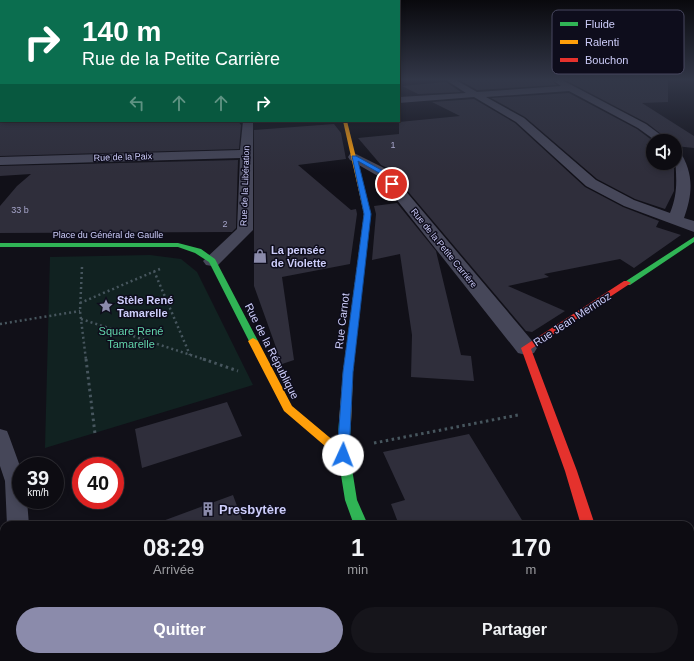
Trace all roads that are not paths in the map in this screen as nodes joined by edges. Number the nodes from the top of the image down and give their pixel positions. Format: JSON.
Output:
{"nodes":[{"id":1,"x":504,"y":111,"type":"edge"},
{"id":2,"x":613,"y":111,"type":"edge"},
{"id":3,"x":248,"y":122,"type":"edge"},
{"id":4,"x":345,"y":122,"type":"edge"},
{"id":5,"x":653,"y":134,"type":"edge"},
{"id":6,"x":246,"y":154,"type":"junction"},
{"id":7,"x":354,"y":157,"type":"junction"},
{"id":8,"x":0,"y":161,"type":"edge"},
{"id":9,"x":682,"y":169,"type":"edge"},
{"id":10,"x":676,"y":219,"type":"junction"},
{"id":11,"x":694,"y":226,"type":"edge"},
{"id":12,"x":694,"y":239,"type":"edge"},
{"id":13,"x":0,"y":245,"type":"edge"},
{"id":14,"x":212,"y":261,"type":"junction"},
{"id":15,"x":526,"y":348,"type":"junction"},
{"id":16,"x":0,"y":436,"type":"edge"},
{"id":17,"x":343,"y":452,"type":"junction"},
{"id":18,"x":18,"y":521,"type":"edge"},
{"id":19,"x":359,"y":521,"type":"edge"},
{"id":20,"x":587,"y":521,"type":"edge"}],
"edges":[{"from":1,"to":10,"type":"street"},
{"from":2,"to":5,"type":"street"},
{"from":3,"to":6,"type":"street","name":"Rue de la Libération"},
{"from":4,"to":7,"type":"street","name":"Rue Carnot"},
{"from":6,"to":8,"type":"street","name":"Rue de la Paix"},
{"from":6,"to":14,"type":"street","name":"Rue de la Libération"},
{"from":7,"to":15,"type":"street","name":"Rue de la Petite Carrière"},
{"from":7,"to":17,"type":"street","name":"Rue Carnot"},
{"from":9,"to":10,"type":"street"},
{"from":10,"to":11,"type":"street"},
{"from":12,"to":15,"type":"street","name":"Rue Jean Mermoz"},
{"from":13,"to":14,"type":"street","name":"Place du Général de Gaulle"},
{"from":14,"to":17,"type":"street","name":"Rue de la République"},
{"from":15,"to":20,"type":"street","name":"Rue Jean Mermoz"},
{"from":16,"to":18,"type":"lane"},
{"from":17,"to":19,"type":"street","name":"Rue Carnot"}]}
